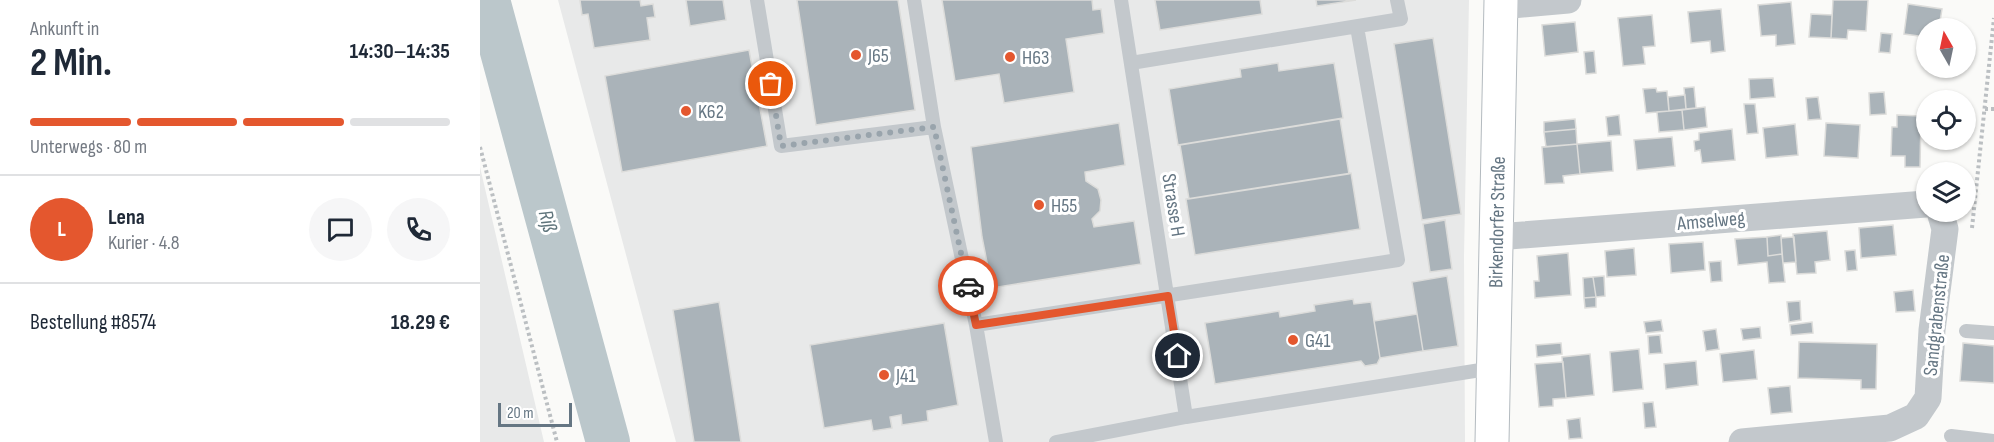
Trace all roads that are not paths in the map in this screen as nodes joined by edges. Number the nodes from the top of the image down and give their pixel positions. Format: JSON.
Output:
{"nodes":[{"id":1,"x":757,"y":0,"type":"edge"},
{"id":2,"x":914,"y":0,"type":"edge"},
{"id":3,"x":1121,"y":0,"type":"edge"},
{"id":4,"x":1397,"y":0,"type":"edge"},
{"id":5,"x":1568,"y":0,"type":"edge"},
{"id":6,"x":1501,"y":3,"type":"edge"},
{"id":7,"x":1357,"y":27,"type":"junction"},
{"id":8,"x":1131,"y":63,"type":"junction"},
{"id":9,"x":934,"y":127,"type":"junction"},
{"id":10,"x":1916,"y":205,"type":"edge"},
{"id":11,"x":1943,"y":222,"type":"edge"},
{"id":12,"x":1496,"y":237,"type":"junction"},
{"id":13,"x":1168,"y":296,"type":"junction"},
{"id":14,"x":976,"y":325,"type":"junction"},
{"id":15,"x":1965,"y":331,"type":"dead end"},
{"id":16,"x":1994,"y":333,"type":"edge"},
{"id":17,"x":1493,"y":368,"type":"junction"},
{"id":18,"x":1186,"y":417,"type":"junction"},
{"id":19,"x":1951,"y":436,"type":"dead end"},
{"id":20,"x":1994,"y":441,"type":"edge"},
{"id":21,"x":996,"y":442,"type":"edge"},
{"id":22,"x":1056,"y":442,"type":"edge"},
{"id":23,"x":1492,"y":442,"type":"edge"},
{"id":24,"x":1742,"y":442,"type":"edge"}],
"edges":[{"from":1,"to":9,"type":"lane"},
{"from":2,"to":9,"type":"lane"},
{"from":3,"to":8,"type":"lane","name":"Strasse H"},
{"from":4,"to":7,"type":"lane"},
{"from":5,"to":6,"type":"street"},
{"from":6,"to":12,"type":"street","name":"Birkendorfer Straße"},
{"from":7,"to":8,"type":"lane"},
{"from":7,"to":13,"type":"lane"},
{"from":8,"to":13,"type":"lane","name":"Strasse H"},
{"from":9,"to":14,"type":"lane"},
{"from":10,"to":12,"type":"street","name":"Amselweg"},
{"from":11,"to":24,"type":"street","name":"Sandgrabenstraße"},
{"from":12,"to":17,"type":"street","name":"Birkendorfer Straße"},
{"from":13,"to":14,"type":"lane"},
{"from":13,"to":18,"type":"lane","name":"Strasse H"},
{"from":14,"to":21,"type":"lane"},
{"from":15,"to":16,"type":"lane"},
{"from":17,"to":18,"type":"lane"},
{"from":17,"to":23,"type":"street","name":"Birkendorfer Straße"},
{"from":18,"to":22,"type":"lane"},
{"from":19,"to":20,"type":"lane"}]}
